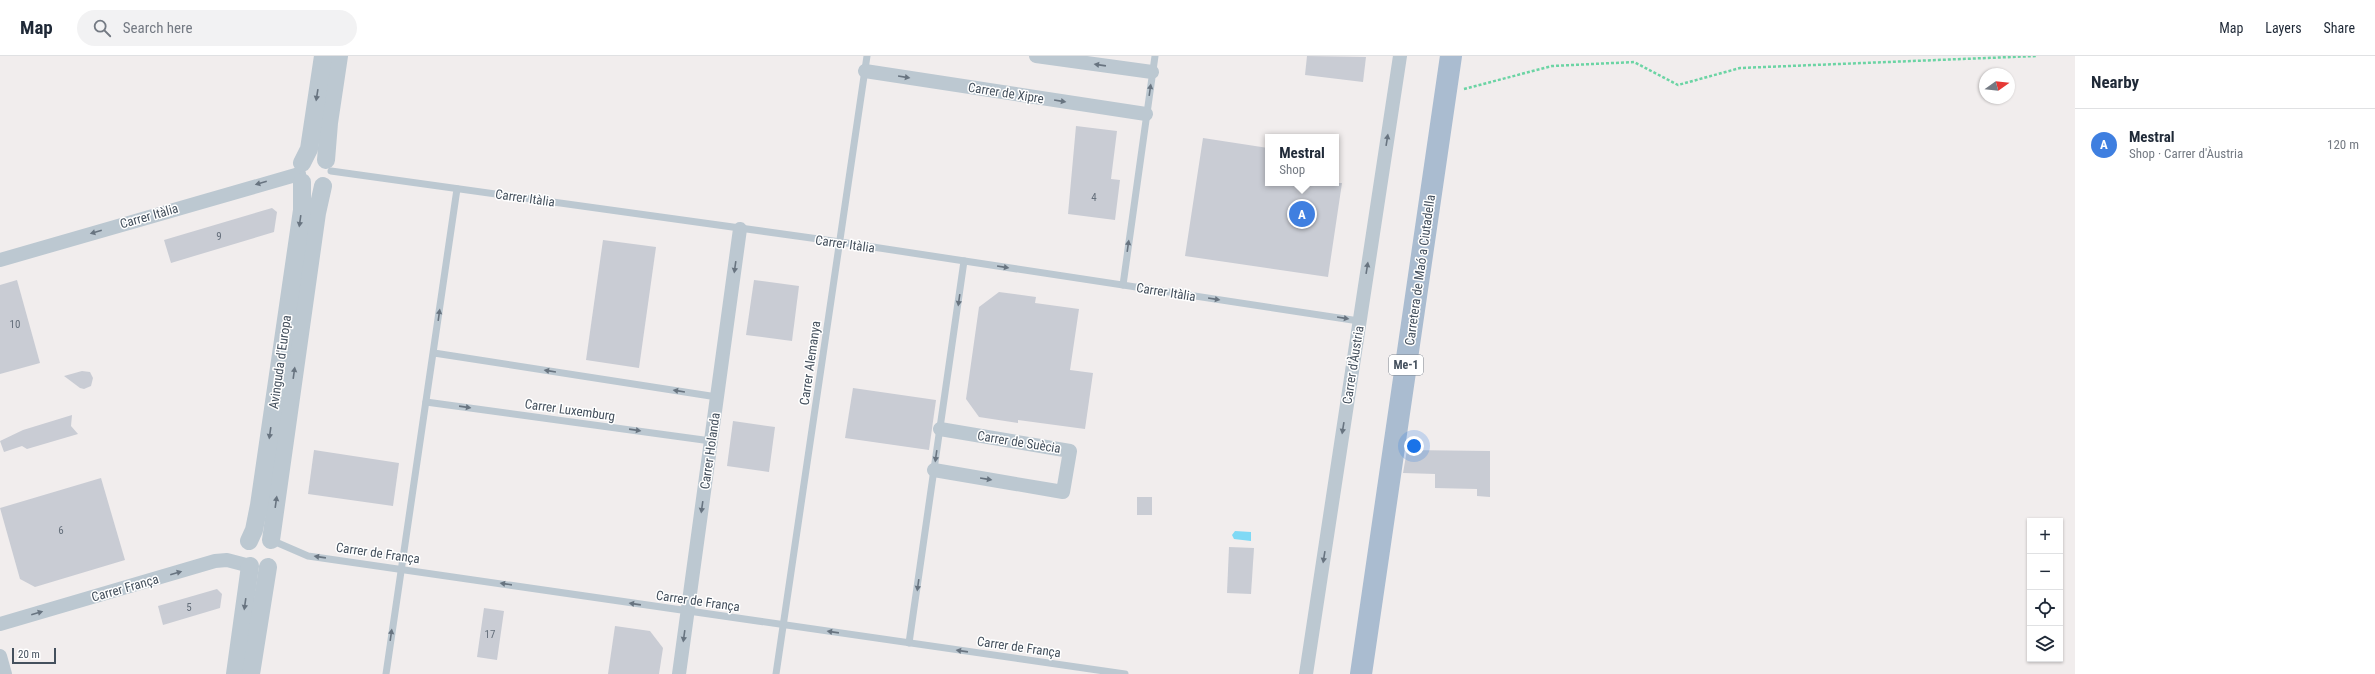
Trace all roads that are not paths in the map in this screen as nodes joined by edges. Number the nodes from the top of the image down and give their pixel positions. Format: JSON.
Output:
{"nodes":[{"id":1,"x":323,"y":56,"type":"edge"},
{"id":2,"x":339,"y":56,"type":"edge"},
{"id":3,"x":868,"y":56,"type":"edge"},
{"id":4,"x":1036,"y":56,"type":"edge"},
{"id":5,"x":1155,"y":56,"type":"edge"},
{"id":6,"x":1400,"y":56,"type":"edge"},
{"id":7,"x":1451,"y":56,"type":"edge"},
{"id":8,"x":865,"y":71,"type":"junction"},
{"id":9,"x":1152,"y":72,"type":"junction"},
{"id":10,"x":1146,"y":114,"type":"junction"},
{"id":11,"x":327,"y":172,"type":"junction"},
{"id":12,"x":301,"y":173,"type":"junction"},
{"id":13,"x":457,"y":189,"type":"junction"},
{"id":14,"x":740,"y":229,"type":"junction"},
{"id":15,"x":840,"y":242,"type":"junction"},
{"id":16,"x":0,"y":260,"type":"edge"},
{"id":17,"x":964,"y":261,"type":"junction"},
{"id":18,"x":1123,"y":285,"type":"junction"},
{"id":19,"x":1359,"y":321,"type":"junction"},
{"id":20,"x":434,"y":354,"type":"junction"},
{"id":21,"x":717,"y":397,"type":"junction"},
{"id":22,"x":426,"y":402,"type":"junction"},
{"id":23,"x":940,"y":429,"type":"junction"},
{"id":24,"x":711,"y":440,"type":"junction"},
{"id":25,"x":934,"y":470,"type":"junction"},
{"id":26,"x":271,"y":540,"type":"junction"},
{"id":27,"x":249,"y":541,"type":"junction"},
{"id":28,"x":250,"y":566,"type":"junction"},
{"id":29,"x":268,"y":567,"type":"junction"},
{"id":30,"x":401,"y":569,"type":"junction"},
{"id":31,"x":687,"y":611,"type":"junction"},
{"id":32,"x":0,"y":624,"type":"edge"},
{"id":33,"x":783,"y":625,"type":"junction"},
{"id":34,"x":909,"y":643,"type":"junction"},
{"id":35,"x":0,"y":656,"type":"edge"},
{"id":36,"x":1073,"y":670,"type":"edge"},
{"id":37,"x":5,"y":674,"type":"edge"},
{"id":38,"x":235,"y":674,"type":"edge"},
{"id":39,"x":251,"y":674,"type":"edge"},
{"id":40,"x":386,"y":674,"type":"edge"},
{"id":41,"x":679,"y":674,"type":"edge"},
{"id":42,"x":776,"y":674,"type":"edge"},
{"id":43,"x":1125,"y":674,"type":"edge"},
{"id":44,"x":1306,"y":674,"type":"edge"},
{"id":45,"x":1361,"y":674,"type":"edge"}],
"edges":[{"from":1,"to":12,"type":"street","name":"Avinguda d'Europa","one_way":true},
{"from":2,"to":11,"type":"street","name":"Avinguda d'Europa"},
{"from":3,"to":8,"type":"lane","name":"Carrer Alemanya"},
{"from":9,"to":4,"type":"street","one_way":true},
{"from":5,"to":9,"type":"lane"},
{"from":19,"to":6,"type":"street","name":"Carrer d'Àustria","one_way":true},
{"from":7,"to":45,"type":"main road","name":"Carretera de Maó a Ciutadella","number":"Me-1"},
{"from":8,"to":10,"type":"street","name":"Carrer de Xipre","one_way":true},
{"from":8,"to":15,"type":"lane","name":"Carrer Alemanya"},
{"from":10,"to":9,"type":"lane","one_way":true},
{"from":18,"to":10,"type":"lane","one_way":true},
{"from":11,"to":12,"type":"street"},
{"from":11,"to":12,"type":"street"},
{"from":11,"to":13,"type":"lane","name":"Carrer Itàlia"},
{"from":26,"to":11,"type":"street","name":"Avinguda d'Europa","one_way":true},
{"from":12,"to":16,"type":"street","name":"Carrer Itàlia","one_way":true},
{"from":12,"to":27,"type":"street","name":"Avinguda d'Europa","one_way":true},
{"from":13,"to":14,"type":"lane","name":"Carrer Itàlia"},
{"from":20,"to":13,"type":"lane","one_way":true},
{"from":14,"to":15,"type":"lane","name":"Carrer Itàlia"},
{"from":14,"to":21,"type":"street","name":"Carrer Holanda","one_way":true},
{"from":15,"to":17,"type":"lane","name":"Carrer Itàlia"},
{"from":15,"to":33,"type":"lane","name":"Carrer Alemanya"},
{"from":17,"to":18,"type":"lane","name":"Carrer Itàlia","one_way":true},
{"from":17,"to":23,"type":"lane","one_way":true},
{"from":18,"to":19,"type":"lane","name":"Carrer Itàlia","one_way":true},
{"from":19,"to":44,"type":"street","name":"Carrer d'Àustria","one_way":true},
{"from":21,"to":20,"type":"lane","one_way":true},
{"from":20,"to":22,"type":"lane"},
{"from":21,"to":24,"type":"street","name":"Carrer Holanda"},
{"from":22,"to":24,"type":"lane","name":"Carrer Luxemburg","one_way":true},
{"from":22,"to":30,"type":"lane"},
{"from":23,"to":25,"type":"lane","one_way":true},
{"from":25,"to":23,"type":"street","name":"Carrer de Suècia","one_way":true},
{"from":24,"to":31,"type":"street","name":"Carrer Holanda","one_way":true},
{"from":25,"to":34,"type":"lane","one_way":true},
{"from":26,"to":27,"type":"street"},
{"from":26,"to":29,"type":"street","name":"Avinguda d'Europa"},
{"from":30,"to":26,"type":"lane","name":"Carrer de França","one_way":true},
{"from":27,"to":28,"type":"street","name":"Avinguda d'Europa"},
{"from":28,"to":29,"type":"street"},
{"from":32,"to":28,"type":"street","name":"Carrer França","one_way":true},
{"from":28,"to":38,"type":"street","name":"Avinguda d'Europa","one_way":true},
{"from":29,"to":39,"type":"street","name":"Avinguda d'Europa"},
{"from":31,"to":30,"type":"lane","name":"Carrer de França","one_way":true},
{"from":40,"to":30,"type":"lane","one_way":true},
{"from":31,"to":33,"type":"lane","name":"Carrer de França"},
{"from":31,"to":41,"type":"street","name":"Carrer Holanda","one_way":true},
{"from":34,"to":33,"type":"lane","name":"Carrer de França","one_way":true},
{"from":33,"to":42,"type":"lane","name":"Carrer Alemanya"},
{"from":36,"to":34,"type":"lane","name":"Carrer de França","one_way":true},
{"from":35,"to":37,"type":"street"},
{"from":36,"to":43,"type":"lane","name":"Carrer de França"}]}
